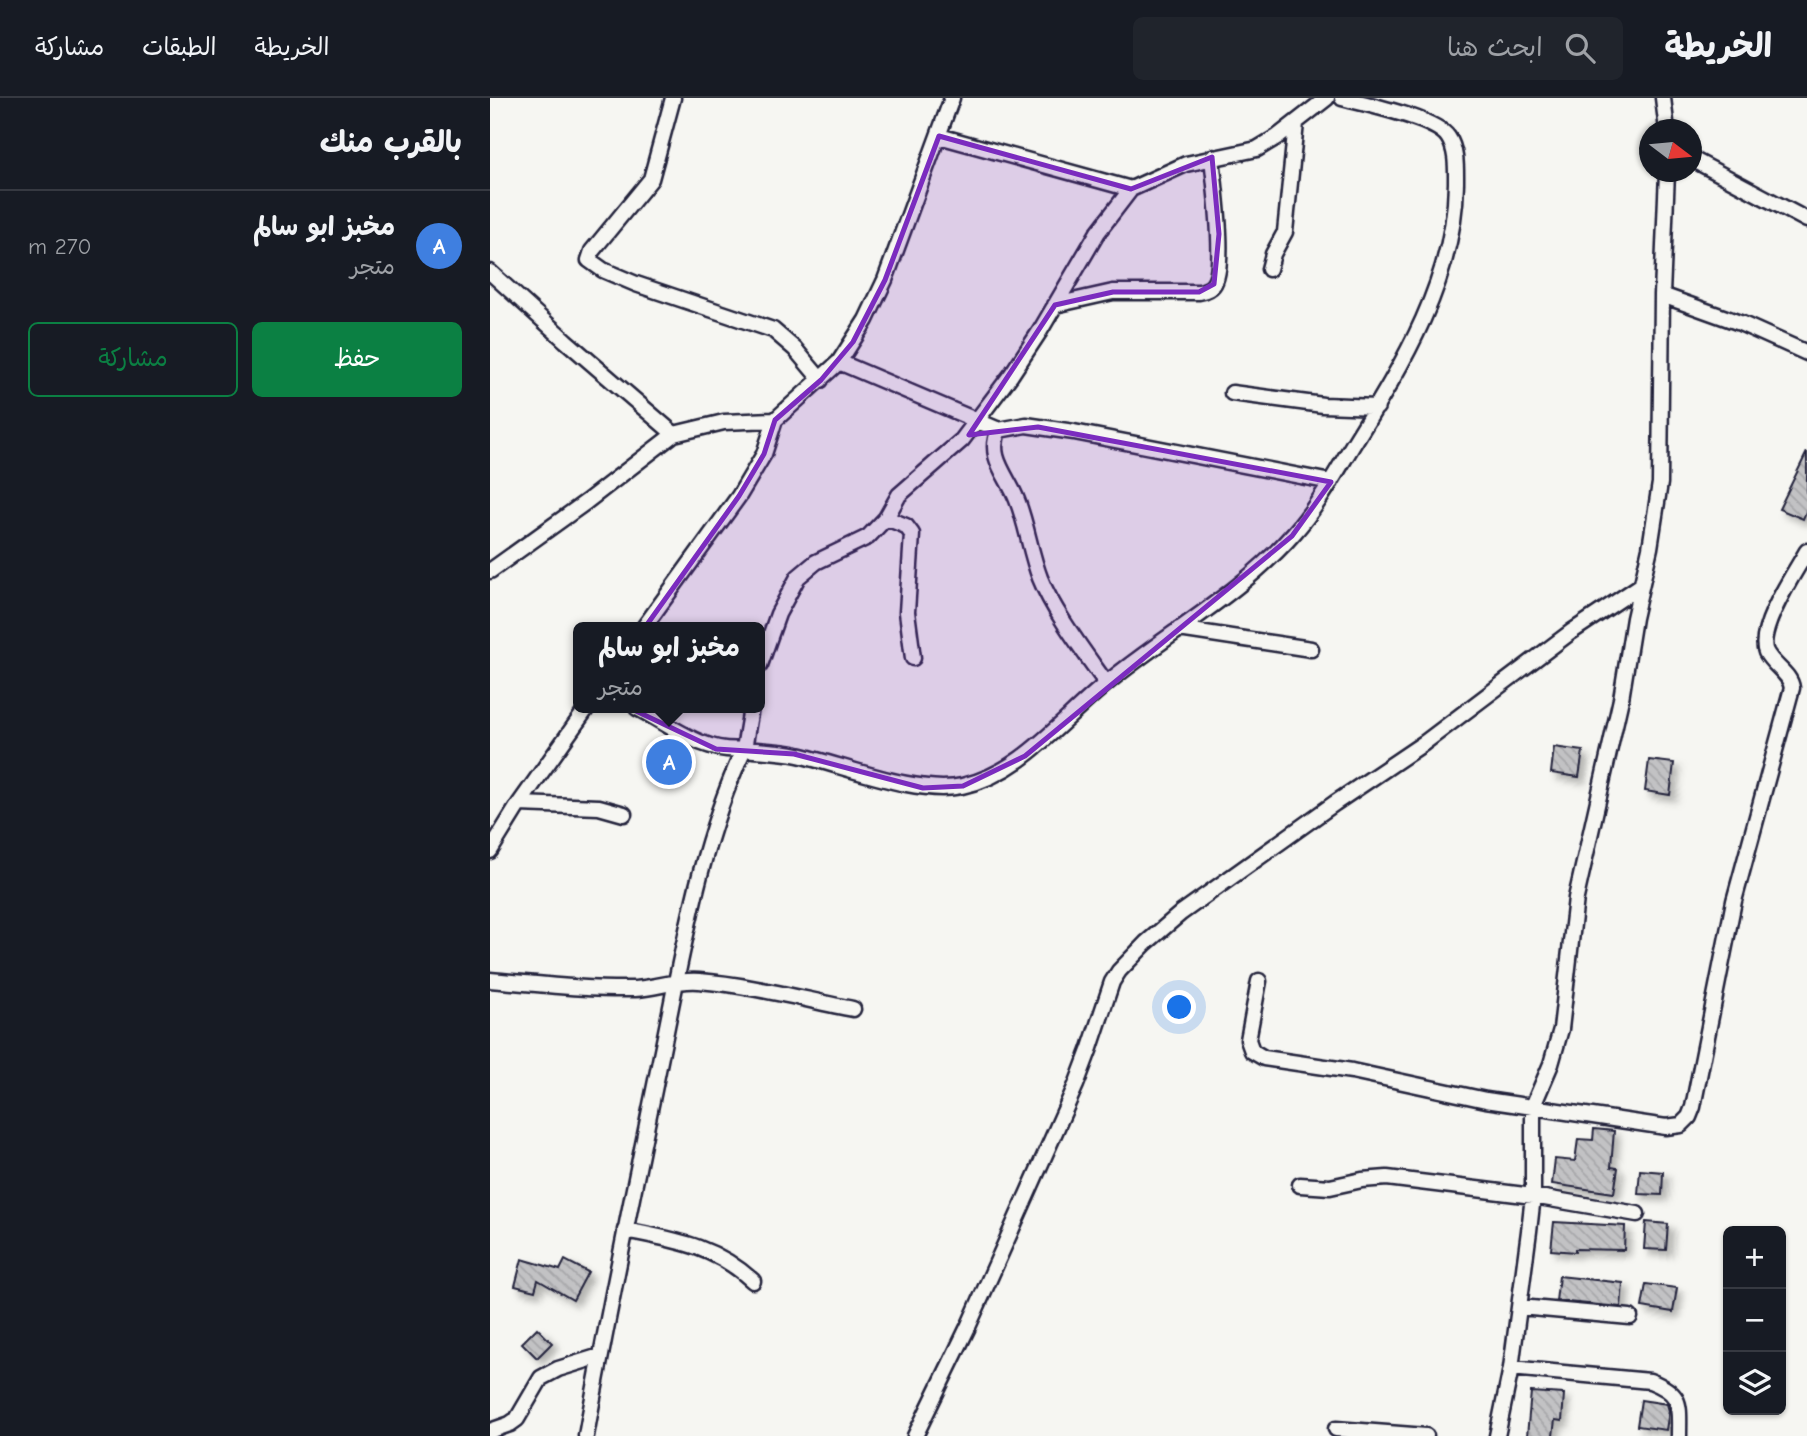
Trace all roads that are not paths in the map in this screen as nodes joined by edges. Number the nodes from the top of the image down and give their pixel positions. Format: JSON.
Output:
{"nodes":[{"id":1,"x":673,"y":98,"type":"edge"},
{"id":2,"x":952,"y":98,"type":"edge"},
{"id":3,"x":1327,"y":98,"type":"edge"},
{"id":4,"x":1342,"y":98,"type":"edge"},
{"id":5,"x":1663,"y":98,"type":"edge"},
{"id":6,"x":1666,"y":119,"type":"edge"},
{"id":7,"x":1296,"y":123,"type":"junction"},
{"id":8,"x":939,"y":136,"type":"junction"},
{"id":9,"x":1212,"y":157,"type":"junction"},
{"id":10,"x":1702,"y":164,"type":"edge"},
{"id":11,"x":1667,"y":182,"type":"edge"},
{"id":12,"x":1131,"y":189,"type":"junction"},
{"id":13,"x":1807,"y":220,"type":"edge"},
{"id":14,"x":1269,"y":270,"type":"dead end"},
{"id":15,"x":490,"y":272,"type":"edge"},
{"id":16,"x":1662,"y":295,"type":"junction"},
{"id":17,"x":1055,"y":305,"type":"junction"},
{"id":18,"x":1807,"y":353,"type":"edge"},
{"id":19,"x":839,"y":362,"type":"junction"},
{"id":20,"x":821,"y":380,"type":"junction"},
{"id":21,"x":1232,"y":393,"type":"dead end"},
{"id":22,"x":1377,"y":407,"type":"junction"},
{"id":23,"x":775,"y":420,"type":"junction"},
{"id":24,"x":978,"y":421,"type":"junction"},
{"id":25,"x":999,"y":430,"type":"junction"},
{"id":26,"x":674,"y":434,"type":"junction"},
{"id":27,"x":1331,"y":482,"type":"junction"},
{"id":28,"x":886,"y":518,"type":"junction"},
{"id":29,"x":1807,"y":551,"type":"edge"},
{"id":30,"x":490,"y":571,"type":"edge"},
{"id":31,"x":1640,"y":586,"type":"junction"},
{"id":32,"x":649,"y":622,"type":"edge"},
{"id":33,"x":1179,"y":629,"type":"junction"},
{"id":34,"x":765,"y":639,"type":"edge"},
{"id":35,"x":1311,"y":649,"type":"dead end"},
{"id":36,"x":913,"y":658,"type":"dead end"},
{"id":37,"x":1791,"y":681,"type":"junction"},
{"id":38,"x":1107,"y":683,"type":"junction"},
{"id":39,"x":1807,"y":684,"type":"edge"},
{"id":40,"x":583,"y":713,"type":"edge"},
{"id":41,"x":646,"y":713,"type":"edge"},
{"id":42,"x":750,"y":713,"type":"edge"},
{"id":43,"x":744,"y":749,"type":"junction"},
{"id":44,"x":519,"y":804,"type":"junction"},
{"id":45,"x":624,"y":814,"type":"dead end"},
{"id":46,"x":490,"y":850,"type":"edge"},
{"id":47,"x":490,"y":980,"type":"edge"},
{"id":48,"x":1259,"y":981,"type":"dead end"},
{"id":49,"x":676,"y":982,"type":"junction"},
{"id":50,"x":853,"y":1009,"type":"dead end"},
{"id":51,"x":1533,"y":1106,"type":"junction"},
{"id":52,"x":1300,"y":1185,"type":"dead end"},
{"id":53,"x":1533,"y":1196,"type":"junction"},
{"id":54,"x":1637,"y":1214,"type":"dead end"},
{"id":55,"x":625,"y":1230,"type":"junction"},
{"id":56,"x":752,"y":1281,"type":"dead end"},
{"id":57,"x":1520,"y":1307,"type":"junction"},
{"id":58,"x":1630,"y":1318,"type":"dead end"},
{"id":59,"x":600,"y":1356,"type":"junction"},
{"id":60,"x":1511,"y":1368,"type":"junction"},
{"id":61,"x":1336,"y":1429,"type":"dead end"},
{"id":62,"x":490,"y":1430,"type":"edge"},
{"id":63,"x":586,"y":1436,"type":"edge"},
{"id":64,"x":915,"y":1436,"type":"edge"},
{"id":65,"x":1426,"y":1436,"type":"edge"},
{"id":66,"x":1497,"y":1436,"type":"edge"},
{"id":67,"x":1679,"y":1436,"type":"edge"}],
"edges":[{"from":1,"to":20,"type":"street"},
{"from":2,"to":8,"type":"street"},
{"from":3,"to":7,"type":"street"},
{"from":4,"to":22,"type":"street"},
{"from":5,"to":6,"type":"street"},
{"from":7,"to":9,"type":"street"},
{"from":7,"to":14,"type":"street"},
{"from":8,"to":12,"type":"street"},
{"from":8,"to":19,"type":"street"},
{"from":9,"to":12,"type":"street"},
{"from":9,"to":17,"type":"street"},
{"from":10,"to":13,"type":"street"},
{"from":11,"to":16,"type":"street"},
{"from":12,"to":17,"type":"street"},
{"from":15,"to":26,"type":"street"},
{"from":16,"to":18,"type":"street"},
{"from":16,"to":31,"type":"street"},
{"from":17,"to":24,"type":"street"},
{"from":19,"to":20,"type":"street"},
{"from":19,"to":24,"type":"street"},
{"from":20,"to":23,"type":"street"},
{"from":21,"to":22,"type":"street"},
{"from":22,"to":27,"type":"street"},
{"from":23,"to":26,"type":"street"},
{"from":23,"to":32,"type":"street"},
{"from":24,"to":25,"type":"street"},
{"from":24,"to":28,"type":"street"},
{"from":25,"to":27,"type":"street"},
{"from":25,"to":38,"type":"street"},
{"from":26,"to":30,"type":"street"},
{"from":27,"to":33,"type":"street"},
{"from":28,"to":34,"type":"street"},
{"from":28,"to":36,"type":"street"},
{"from":29,"to":37,"type":"street"},
{"from":31,"to":51,"type":"street"},
{"from":31,"to":64,"type":"street"},
{"from":33,"to":35,"type":"street"},
{"from":33,"to":38,"type":"street"},
{"from":37,"to":39,"type":"street"},
{"from":37,"to":51,"type":"street"},
{"from":38,"to":43,"type":"street"},
{"from":40,"to":44,"type":"street"},
{"from":41,"to":43,"type":"street"},
{"from":42,"to":43,"type":"street"},
{"from":43,"to":49,"type":"street"},
{"from":44,"to":45,"type":"street"},
{"from":44,"to":46,"type":"street"},
{"from":47,"to":49,"type":"street"},
{"from":48,"to":51,"type":"street"},
{"from":49,"to":50,"type":"street"},
{"from":49,"to":55,"type":"street"},
{"from":51,"to":53,"type":"street"},
{"from":52,"to":53,"type":"street"},
{"from":53,"to":54,"type":"street"},
{"from":53,"to":57,"type":"street"},
{"from":55,"to":56,"type":"street"},
{"from":55,"to":59,"type":"street"},
{"from":57,"to":58,"type":"street"},
{"from":57,"to":60,"type":"street"},
{"from":59,"to":62,"type":"street"},
{"from":59,"to":63,"type":"street"},
{"from":60,"to":66,"type":"street"},
{"from":60,"to":67,"type":"street"},
{"from":61,"to":65,"type":"street"}]}
